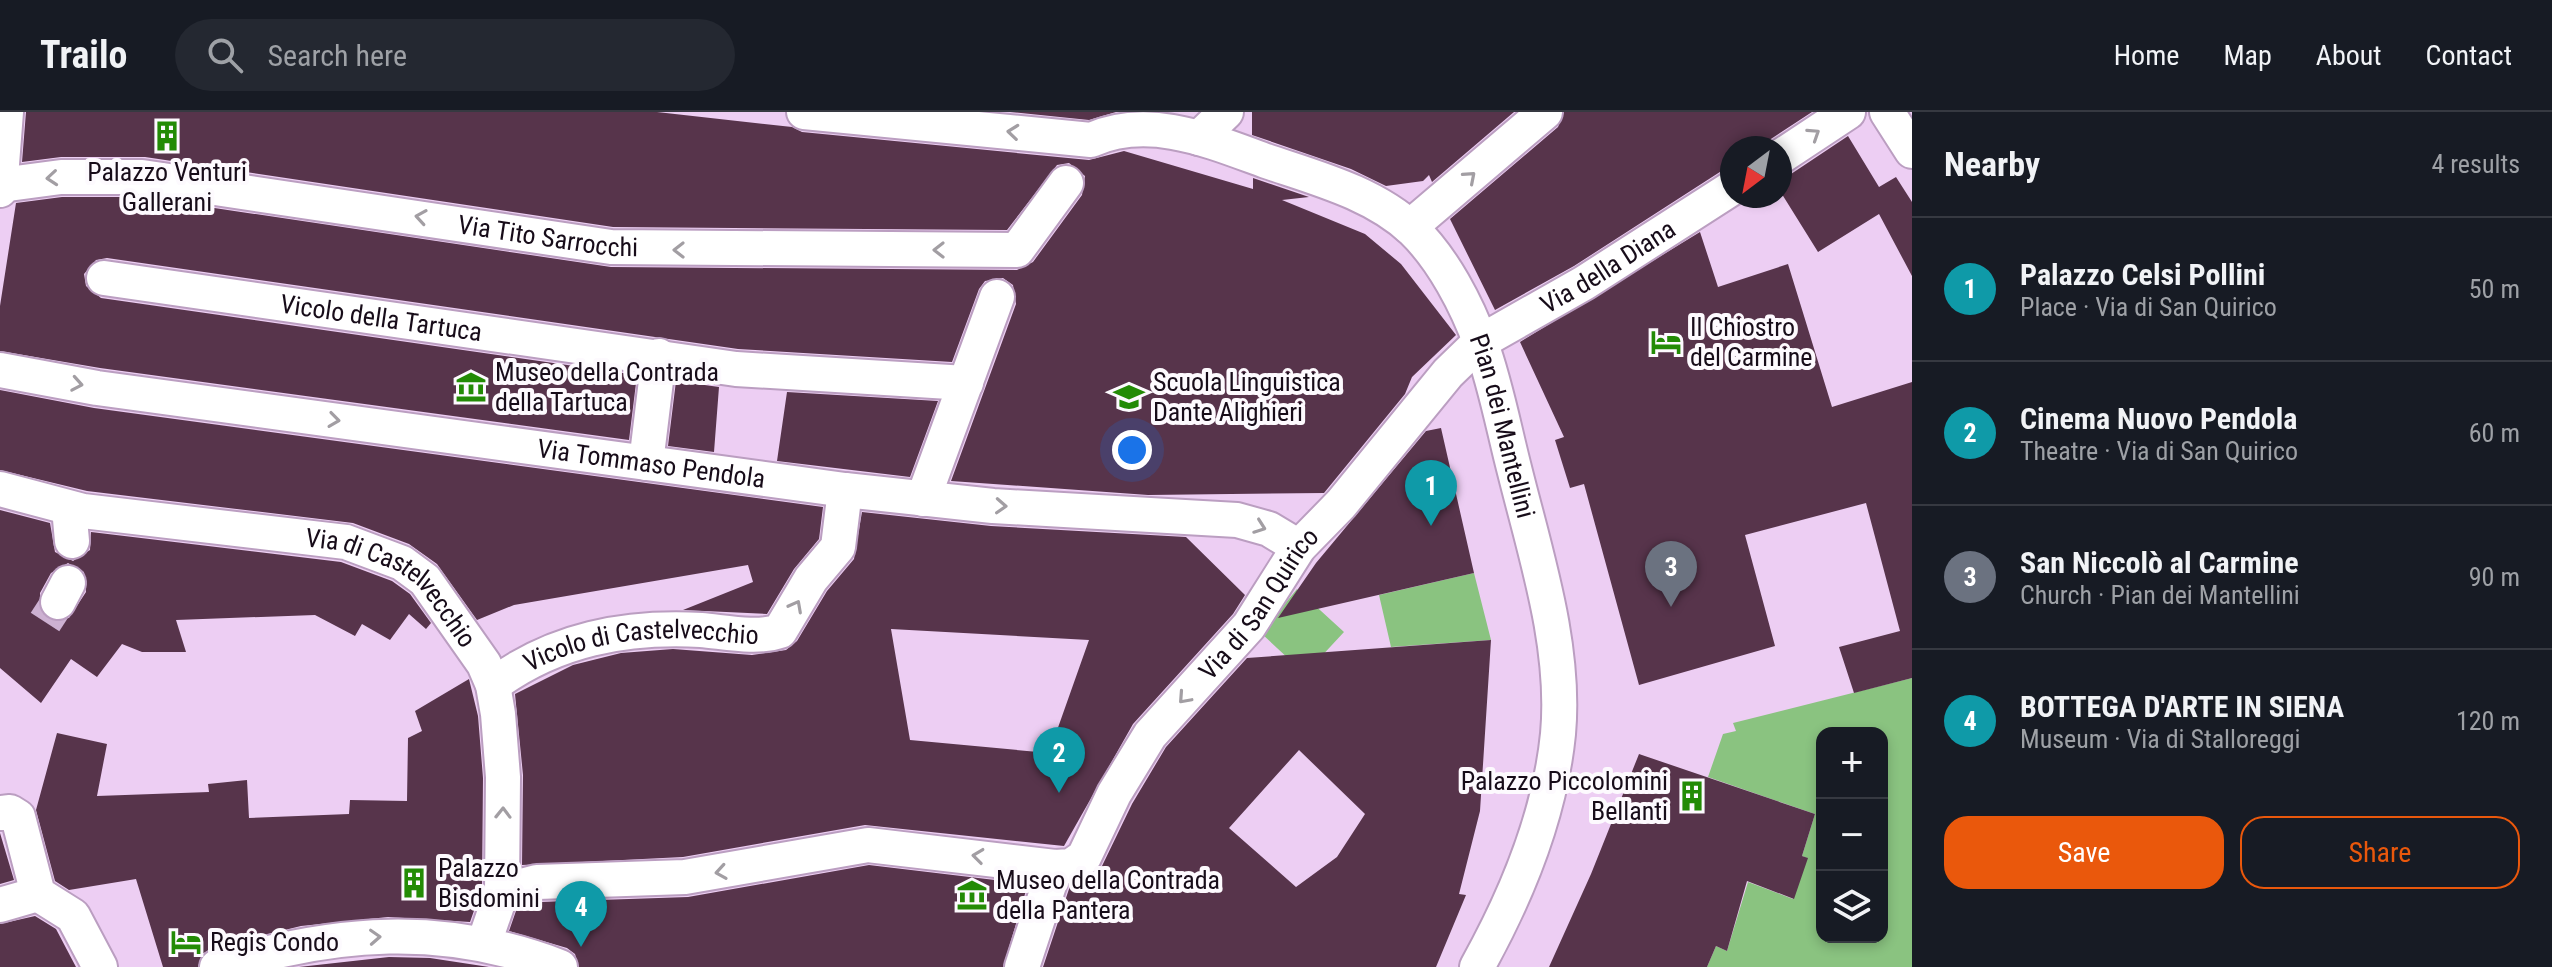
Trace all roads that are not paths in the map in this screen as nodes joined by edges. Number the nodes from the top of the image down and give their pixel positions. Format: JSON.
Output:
{"nodes":[{"id":1,"x":6,"y":112,"type":"edge"},
{"id":2,"x":804,"y":112,"type":"edge"},
{"id":3,"x":1226,"y":112,"type":"edge"},
{"id":4,"x":1545,"y":112,"type":"edge"},
{"id":5,"x":1848,"y":112,"type":"edge"},
{"id":6,"x":1887,"y":112,"type":"edge"},
{"id":7,"x":1199,"y":138,"type":"junction"},
{"id":8,"x":1091,"y":140,"type":"junction"},
{"id":9,"x":1792,"y":149,"type":"edge"},
{"id":10,"x":1912,"y":151,"type":"edge"},
{"id":11,"x":0,"y":188,"type":"edge"},
{"id":12,"x":1720,"y":196,"type":"edge"},
{"id":13,"x":1410,"y":227,"type":"junction"},
{"id":14,"x":104,"y":278,"type":"dead end"},
{"id":15,"x":997,"y":297,"type":"dead end"},
{"id":16,"x":1480,"y":342,"type":"junction"},
{"id":17,"x":659,"y":356,"type":"junction"},
{"id":18,"x":0,"y":370,"type":"edge"},
{"id":19,"x":966,"y":383,"type":"junction"},
{"id":20,"x":646,"y":463,"type":"junction"},
{"id":21,"x":0,"y":489,"type":"edge"},
{"id":22,"x":845,"y":490,"type":"junction"},
{"id":23,"x":923,"y":499,"type":"junction"},
{"id":24,"x":1299,"y":547,"type":"junction"},
{"id":25,"x":493,"y":685,"type":"junction"},
{"id":26,"x":0,"y":813,"type":"edge"},
{"id":27,"x":1055,"y":867,"type":"junction"},
{"id":28,"x":502,"y":891,"type":"junction"},
{"id":29,"x":41,"y":896,"type":"junction"},
{"id":30,"x":0,"y":905,"type":"edge"},
{"id":31,"x":484,"y":943,"type":"junction"},
{"id":32,"x":100,"y":967,"type":"edge"},
{"id":33,"x":217,"y":967,"type":"edge"},
{"id":34,"x":560,"y":967,"type":"edge"},
{"id":35,"x":1022,"y":967,"type":"edge"},
{"id":36,"x":1477,"y":967,"type":"edge"}],
"edges":[{"from":1,"to":11,"type":"street"},
{"from":8,"to":2,"type":"street","name":"Pian dei Mantellini","one_way":true},
{"from":3,"to":7,"type":"street"},
{"from":13,"to":4,"type":"street","one_way":true},
{"from":9,"to":5,"type":"street","one_way":true},
{"from":6,"to":10,"type":"street"},
{"from":7,"to":8,"type":"street","name":"Pian dei Mantellini"},
{"from":7,"to":13,"type":"street","name":"Pian dei Mantellini"},
{"from":8,"to":11,"type":"street","name":"Via Tito Sarrocchi","one_way":true},
{"from":12,"to":16,"type":"street","name":"Via della Diana"},
{"from":13,"to":16,"type":"street","name":"Pian dei Mantellini"},
{"from":14,"to":17,"type":"street","name":"Vicolo della Tartuca"},
{"from":15,"to":19,"type":"street"},
{"from":16,"to":24,"type":"street","name":"Via di San Quirico"},
{"from":16,"to":36,"type":"street","name":"Pian dei Mantellini"},
{"from":17,"to":19,"type":"street","name":"Vicolo della Tartuca"},
{"from":17,"to":20,"type":"street"},
{"from":18,"to":20,"type":"street","name":"Via Tommaso Pendola","one_way":true},
{"from":19,"to":23,"type":"street"},
{"from":20,"to":22,"type":"street","name":"Via Tommaso Pendola"},
{"from":21,"to":25,"type":"street","name":"Via di Castelvecchio"},
{"from":22,"to":23,"type":"street","name":"Via Tommaso Pendola"},
{"from":25,"to":22,"type":"street","name":"Vicolo di Castelvecchio","one_way":true},
{"from":23,"to":24,"type":"street","name":"Via Tommaso Pendola","one_way":true},
{"from":24,"to":27,"type":"street","name":"Via di San Quirico","one_way":true},
{"from":28,"to":25,"type":"street","name":"Via di Castelvecchio","one_way":true},
{"from":26,"to":29,"type":"street"},
{"from":27,"to":28,"type":"street","one_way":true},
{"from":27,"to":35,"type":"street"},
{"from":28,"to":31,"type":"street","name":"Via di Castelvecchio"},
{"from":29,"to":30,"type":"street"},
{"from":29,"to":32,"type":"street"},
{"from":33,"to":31,"type":"street","one_way":true},
{"from":31,"to":34,"type":"street"}]}
